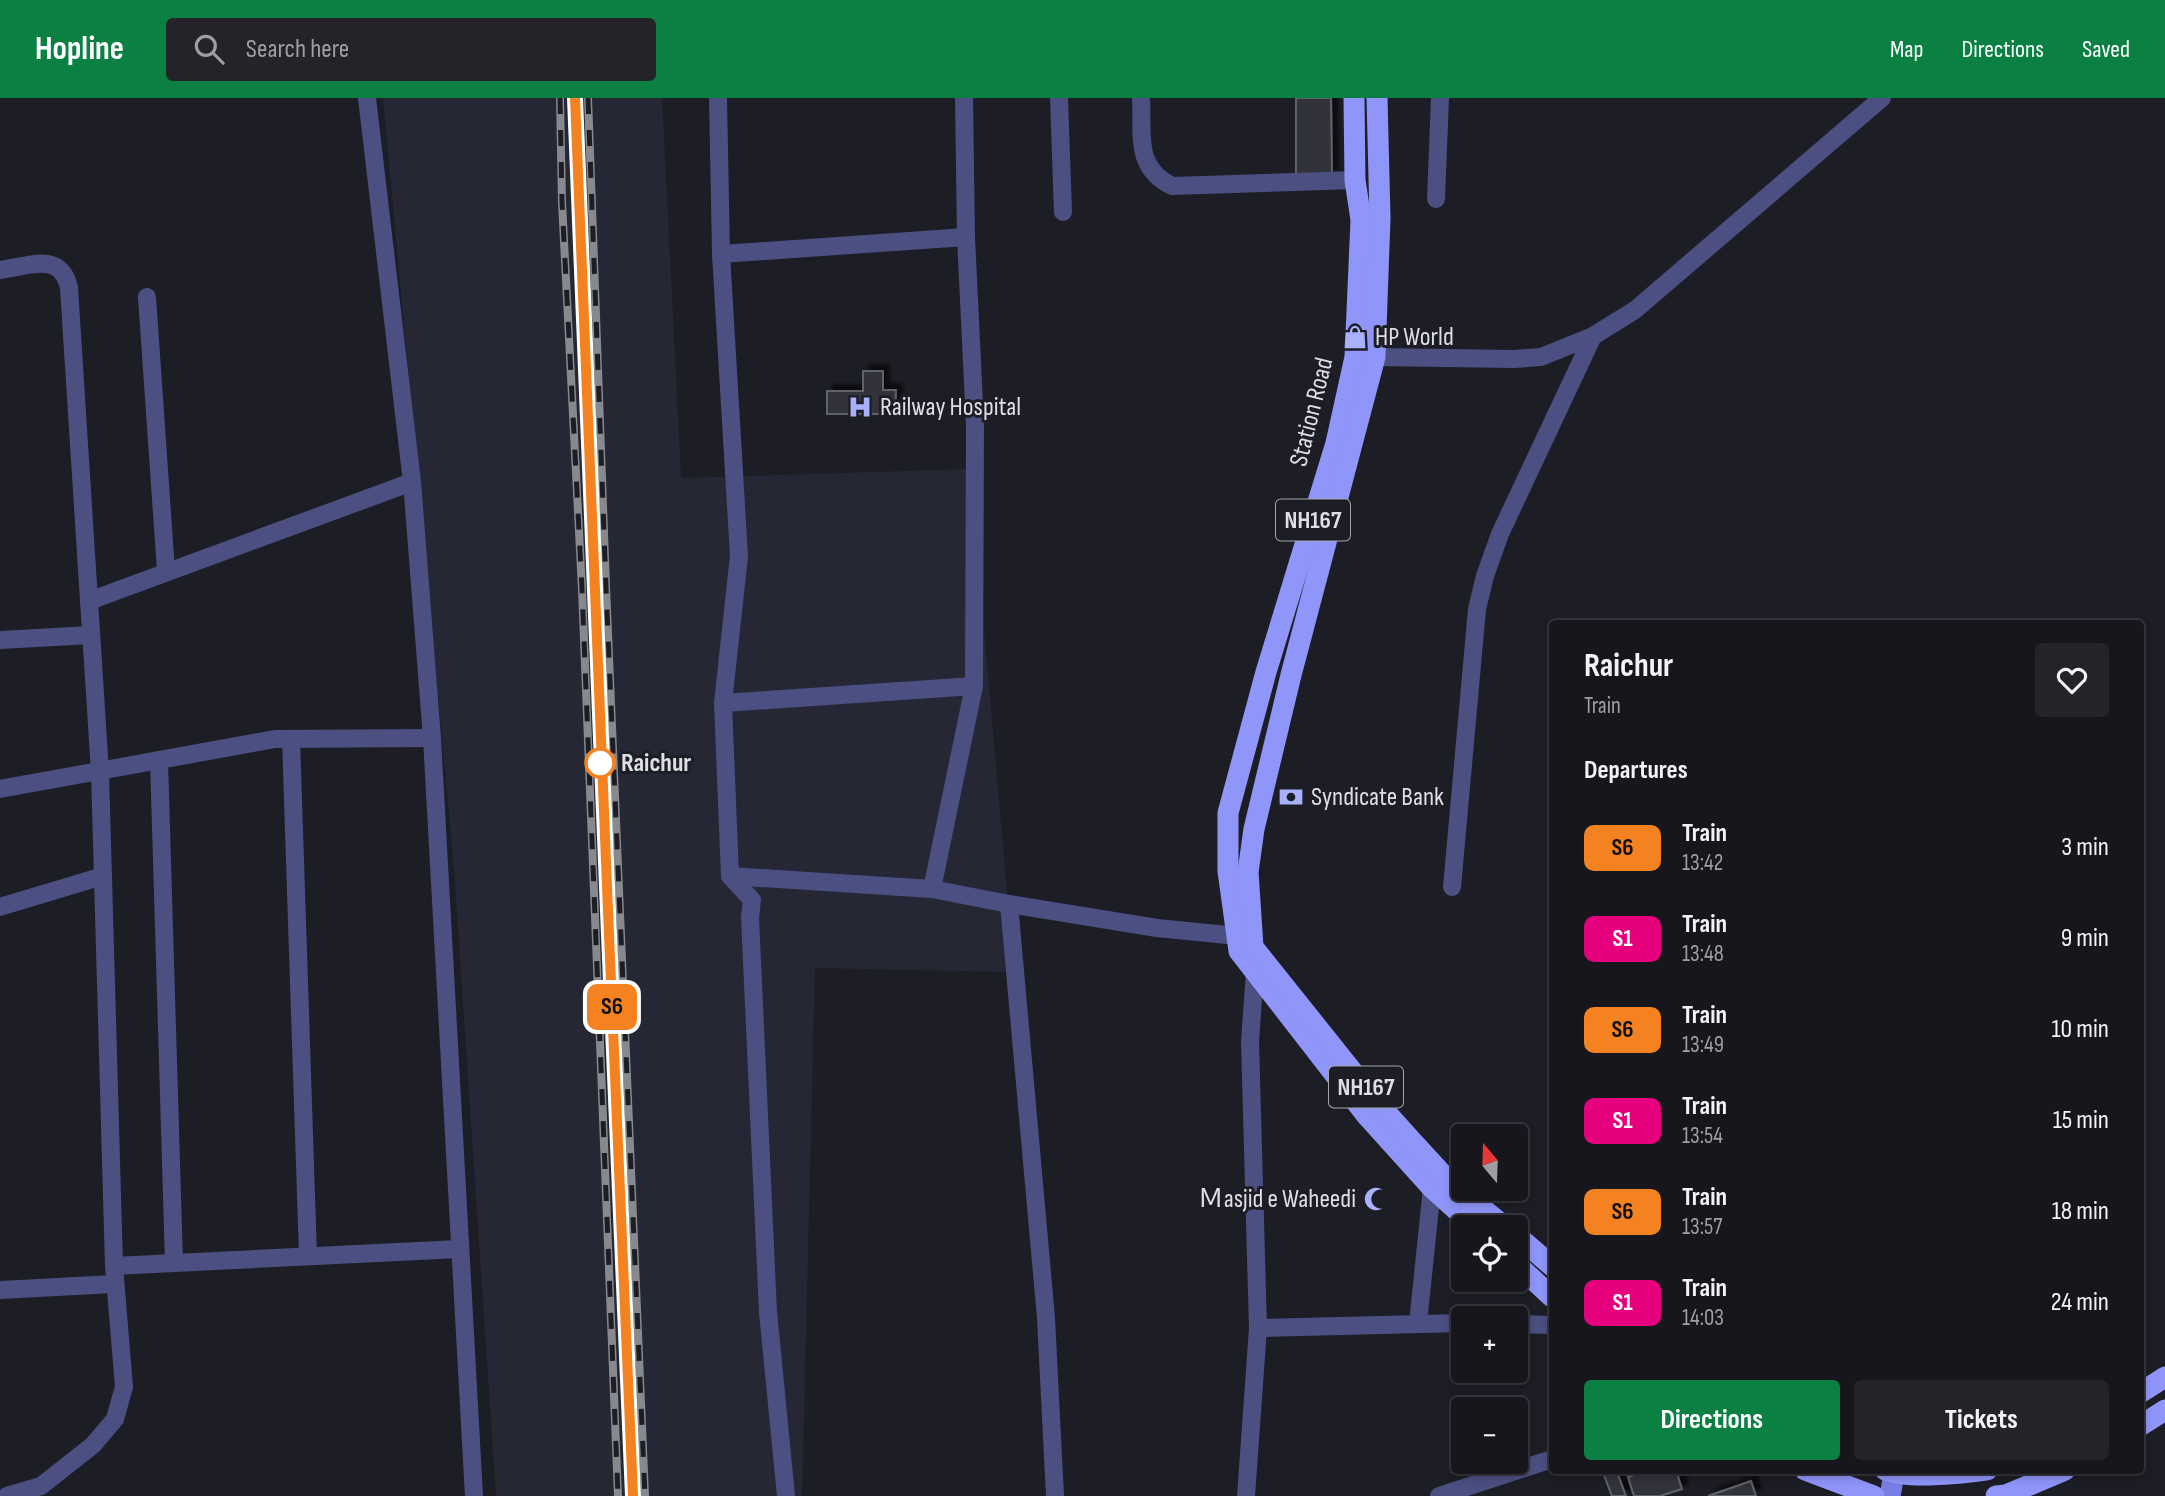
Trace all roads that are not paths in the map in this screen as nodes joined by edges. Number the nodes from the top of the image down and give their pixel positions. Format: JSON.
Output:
{"nodes":[{"id":1,"x":367,"y":98,"type":"edge"},
{"id":2,"x":719,"y":98,"type":"edge"},
{"id":3,"x":964,"y":98,"type":"edge"},
{"id":4,"x":1059,"y":98,"type":"edge"},
{"id":5,"x":1141,"y":98,"type":"edge"},
{"id":6,"x":1354,"y":98,"type":"edge"},
{"id":7,"x":1377,"y":98,"type":"edge"},
{"id":8,"x":1440,"y":98,"type":"edge"},
{"id":9,"x":1882,"y":98,"type":"edge"},
{"id":10,"x":1356,"y":180,"type":"junction"},
{"id":11,"x":1436,"y":199,"type":"dead end"},
{"id":12,"x":1063,"y":212,"type":"dead end"},
{"id":13,"x":966,"y":237,"type":"junction"},
{"id":14,"x":721,"y":254,"type":"junction"},
{"id":15,"x":0,"y":271,"type":"edge"},
{"id":16,"x":147,"y":297,"type":"dead end"},
{"id":17,"x":1593,"y":337,"type":"junction"},
{"id":18,"x":1375,"y":357,"type":"junction"},
{"id":19,"x":412,"y":482,"type":"junction"},
{"id":20,"x":166,"y":571,"type":"junction"},
{"id":21,"x":89,"y":601,"type":"junction"},
{"id":22,"x":90,"y":635,"type":"junction"},
{"id":23,"x":0,"y":640,"type":"edge"},
{"id":24,"x":974,"y":686,"type":"junction"},
{"id":25,"x":723,"y":703,"type":"junction"},
{"id":26,"x":432,"y":738,"type":"junction"},
{"id":27,"x":291,"y":739,"type":"junction"},
{"id":28,"x":159,"y":760,"type":"junction"},
{"id":29,"x":100,"y":772,"type":"junction"},
{"id":30,"x":0,"y":789,"type":"edge"},
{"id":31,"x":103,"y":876,"type":"junction"},
{"id":32,"x":730,"y":876,"type":"junction"},
{"id":33,"x":1452,"y":887,"type":"dead end"},
{"id":34,"x":932,"y":888,"type":"junction"},
{"id":35,"x":1009,"y":904,"type":"junction"},
{"id":36,"x":0,"y":907,"type":"edge"},
{"id":37,"x":1244,"y":933,"type":"junction"},
{"id":38,"x":1255,"y":972,"type":"junction"},
{"id":39,"x":1432,"y":1188,"type":"junction"},
{"id":40,"x":1462,"y":1215,"type":"edge"},
{"id":41,"x":1490,"y":1215,"type":"edge"},
{"id":42,"x":1528,"y":1246,"type":"edge"},
{"id":43,"x":459,"y":1249,"type":"junction"},
{"id":44,"x":308,"y":1256,"type":"junction"},
{"id":45,"x":174,"y":1263,"type":"junction"},
{"id":46,"x":1549,"y":1264,"type":"edge"},
{"id":47,"x":114,"y":1266,"type":"junction"},
{"id":48,"x":1528,"y":1275,"type":"edge"},
{"id":49,"x":114,"y":1284,"type":"junction"},
{"id":50,"x":0,"y":1290,"type":"edge"},
{"id":51,"x":1549,"y":1294,"type":"edge"},
{"id":52,"x":1418,"y":1322,"type":"junction"},
{"id":53,"x":1451,"y":1323,"type":"edge"},
{"id":54,"x":1528,"y":1324,"type":"edge"},
{"id":55,"x":1549,"y":1325,"type":"edge"},
{"id":56,"x":1258,"y":1328,"type":"junction"},
{"id":57,"x":2165,"y":1377,"type":"edge"},
{"id":58,"x":2144,"y":1390,"type":"edge"},
{"id":59,"x":2165,"y":1410,"type":"edge"},
{"id":60,"x":2144,"y":1423,"type":"edge"},
{"id":61,"x":1549,"y":1460,"type":"edge"},
{"id":62,"x":1813,"y":1474,"type":"edge"},
{"id":63,"x":1889,"y":1474,"type":"edge"},
{"id":64,"x":2056,"y":1474,"type":"edge"},
{"id":65,"x":42,"y":1491,"type":"edge"},
{"id":66,"x":1855,"y":1494,"type":"edge"},
{"id":67,"x":7,"y":1496,"type":"edge"},
{"id":68,"x":474,"y":1496,"type":"edge"},
{"id":69,"x":786,"y":1496,"type":"edge"},
{"id":70,"x":1055,"y":1496,"type":"edge"},
{"id":71,"x":1246,"y":1496,"type":"edge"},
{"id":72,"x":1439,"y":1496,"type":"edge"},
{"id":73,"x":1890,"y":1496,"type":"edge"},
{"id":74,"x":1996,"y":1496,"type":"edge"}],
"edges":[{"from":1,"to":19,"type":"street"},
{"from":2,"to":14,"type":"street"},
{"from":3,"to":13,"type":"street"},
{"from":4,"to":12,"type":"street"},
{"from":5,"to":10,"type":"street"},
{"from":6,"to":10,"type":"highway","name":"Station Road","number":"NH167"},
{"from":7,"to":18,"type":"highway","name":"Station Road","number":"NH167"},
{"from":8,"to":11,"type":"street"},
{"from":9,"to":17,"type":"street"},
{"from":10,"to":37,"type":"highway","name":"Station Road","number":"NH167"},
{"from":13,"to":14,"type":"street"},
{"from":13,"to":24,"type":"street"},
{"from":14,"to":25,"type":"street"},
{"from":15,"to":21,"type":"street"},
{"from":16,"to":20,"type":"street"},
{"from":17,"to":18,"type":"street"},
{"from":17,"to":33,"type":"street"},
{"from":18,"to":37,"type":"highway","name":"Station Road","number":"NH167"},
{"from":19,"to":20,"type":"street"},
{"from":19,"to":26,"type":"street"},
{"from":20,"to":21,"type":"street"},
{"from":21,"to":22,"type":"street"},
{"from":22,"to":23,"type":"street"},
{"from":22,"to":29,"type":"street"},
{"from":24,"to":25,"type":"street"},
{"from":24,"to":34,"type":"street"},
{"from":25,"to":32,"type":"street"},
{"from":26,"to":27,"type":"street"},
{"from":26,"to":43,"type":"street"},
{"from":27,"to":28,"type":"street"},
{"from":27,"to":44,"type":"street"},
{"from":28,"to":29,"type":"street"},
{"from":28,"to":45,"type":"street"},
{"from":29,"to":30,"type":"street"},
{"from":29,"to":31,"type":"street"},
{"from":31,"to":36,"type":"street"},
{"from":31,"to":47,"type":"street"},
{"from":32,"to":34,"type":"street"},
{"from":32,"to":69,"type":"street"},
{"from":34,"to":35,"type":"street"},
{"from":35,"to":37,"type":"street"},
{"from":35,"to":70,"type":"street"},
{"from":37,"to":38,"type":"highway","number":"NH167"},
{"from":37,"to":41,"type":"highway","number":"NH167"},
{"from":38,"to":39,"type":"highway","number":"NH167"},
{"from":38,"to":56,"type":"street"},
{"from":39,"to":40,"type":"highway","number":"NH167"},
{"from":39,"to":52,"type":"street"},
{"from":42,"to":46,"type":"highway"},
{"from":43,"to":44,"type":"street"},
{"from":43,"to":68,"type":"street"},
{"from":44,"to":45,"type":"street"},
{"from":45,"to":47,"type":"street"},
{"from":47,"to":49,"type":"street"},
{"from":48,"to":51,"type":"highway"},
{"from":49,"to":50,"type":"street"},
{"from":49,"to":65,"type":"street"},
{"from":52,"to":53,"type":"street"},
{"from":52,"to":56,"type":"street"},
{"from":54,"to":55,"type":"street"},
{"from":56,"to":71,"type":"street"},
{"from":57,"to":58,"type":"highway"},
{"from":59,"to":60,"type":"highway"},
{"from":61,"to":72,"type":"street"},
{"from":62,"to":66,"type":"highway"},
{"from":63,"to":73,"type":"main road"},
{"from":64,"to":74,"type":"highway"},
{"from":65,"to":67,"type":"street"}]}
